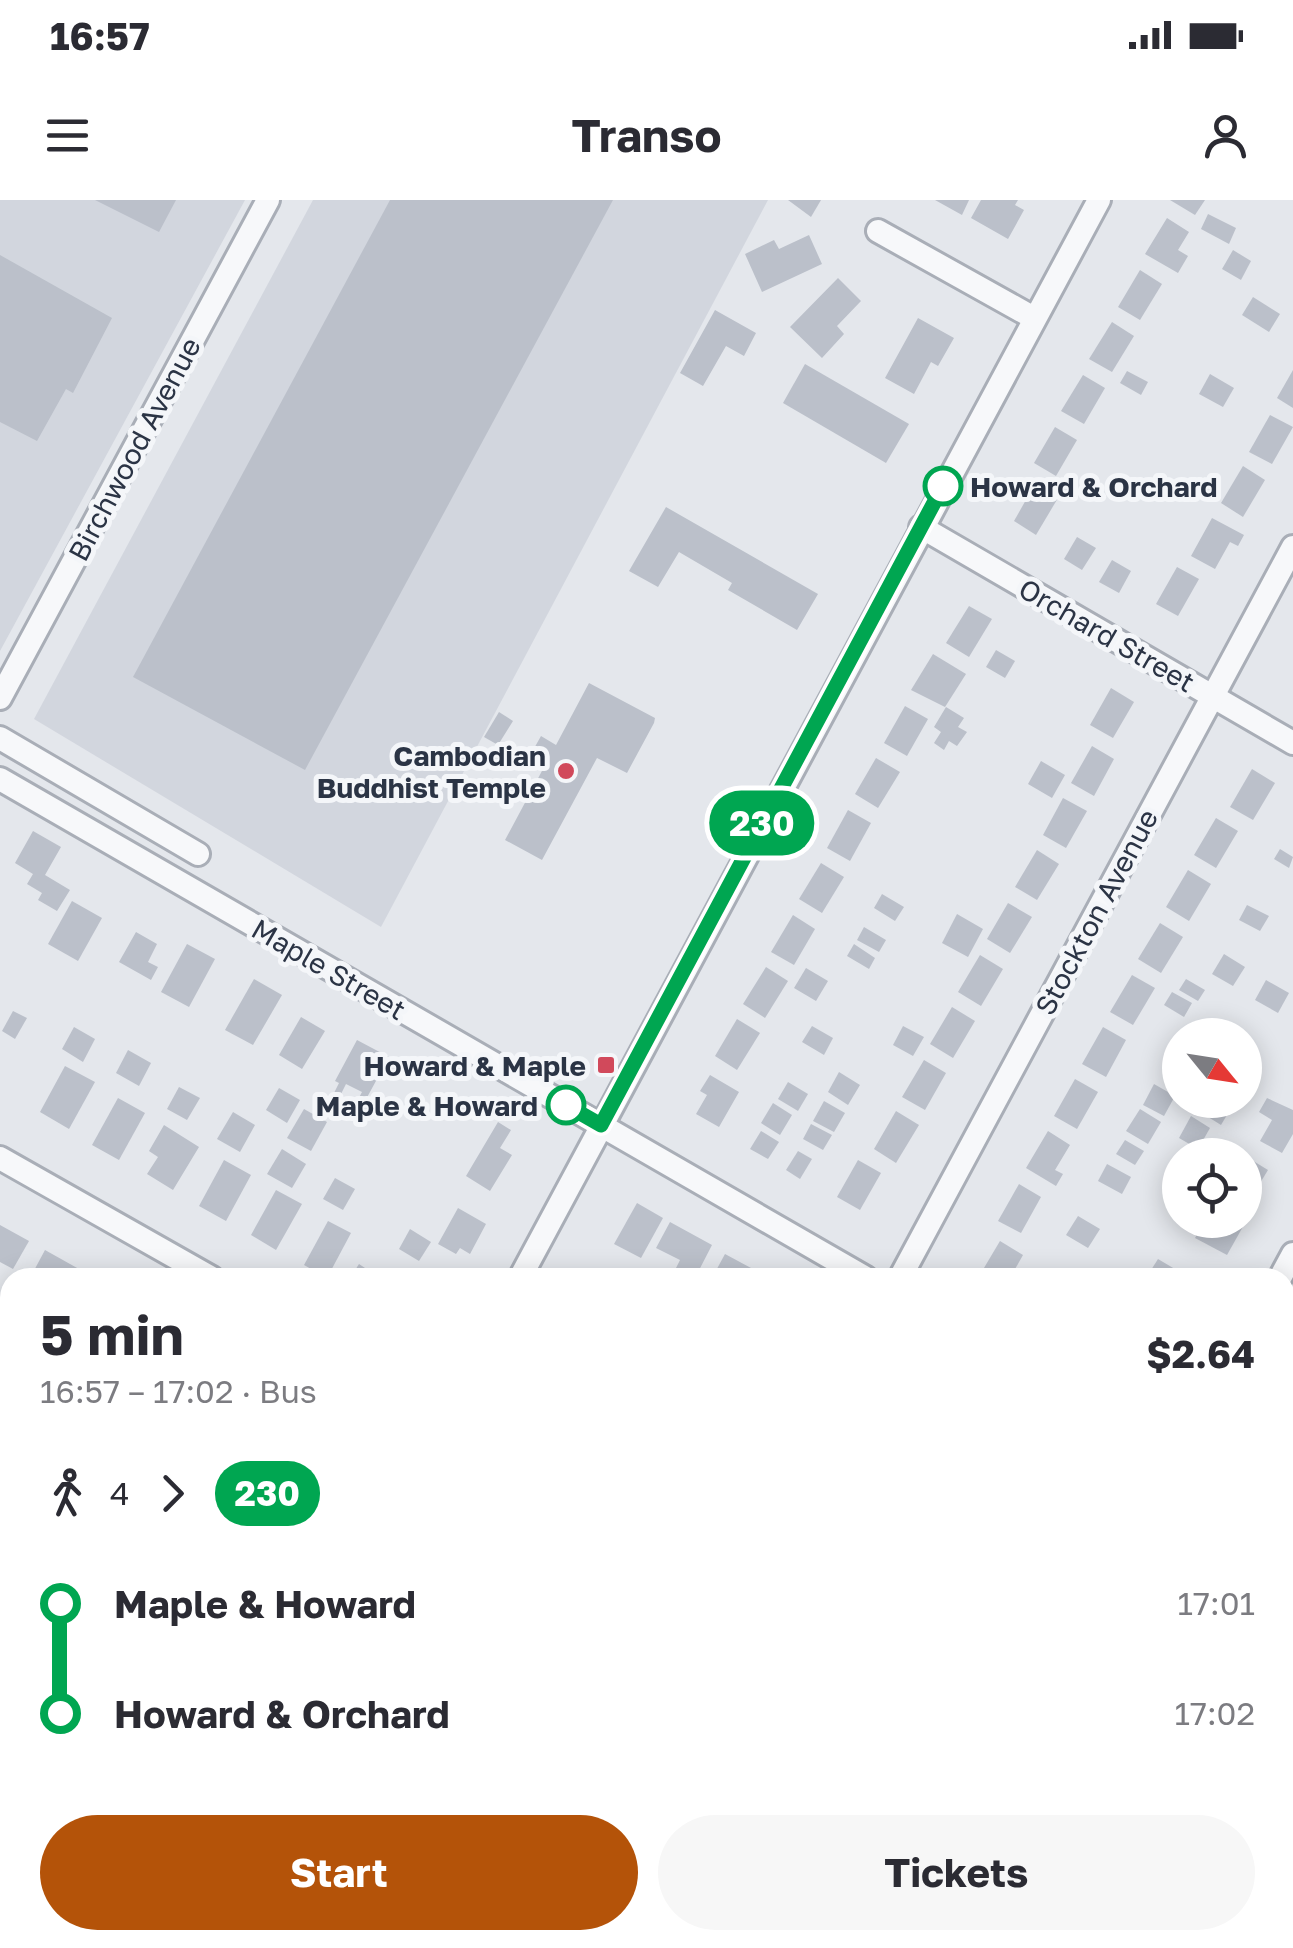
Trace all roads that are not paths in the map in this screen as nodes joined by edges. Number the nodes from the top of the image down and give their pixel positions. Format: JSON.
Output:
{"nodes":[{"id":1,"x":268,"y":200,"type":"edge"},
{"id":2,"x":1098,"y":200,"type":"edge"},
{"id":3,"x":878,"y":231,"type":"dead end"},
{"id":4,"x":1034,"y":318,"type":"junction"},
{"id":5,"x":921,"y":527,"type":"junction"},
{"id":6,"x":1293,"y":547,"type":"edge"},
{"id":7,"x":1212,"y":696,"type":"junction"},
{"id":8,"x":0,"y":698,"type":"edge"},
{"id":9,"x":0,"y":738,"type":"edge"},
{"id":10,"x":1293,"y":742,"type":"edge"},
{"id":11,"x":0,"y":779,"type":"edge"},
{"id":12,"x":198,"y":854,"type":"dead end"},
{"id":13,"x":601,"y":1125,"type":"junction"},
{"id":14,"x":0,"y":1158,"type":"edge"},
{"id":15,"x":194,"y":1268,"type":"edge"},
{"id":16,"x":525,"y":1268,"type":"edge"},
{"id":17,"x":849,"y":1268,"type":"edge"},
{"id":18,"x":905,"y":1268,"type":"edge"}],
"edges":[{"from":1,"to":8,"type":"street","name":"Birchwood Avenue"},
{"from":2,"to":4,"type":"street"},
{"from":3,"to":4,"type":"street"},
{"from":4,"to":5,"type":"street"},
{"from":5,"to":7,"type":"street","name":"Orchard Street"},
{"from":5,"to":13,"type":"street"},
{"from":6,"to":7,"type":"street","name":"Stockton Avenue"},
{"from":7,"to":10,"type":"street","name":"Orchard Street"},
{"from":7,"to":18,"type":"street","name":"Stockton Avenue"},
{"from":9,"to":12,"type":"street"},
{"from":11,"to":13,"type":"street","name":"Maple Street"},
{"from":13,"to":16,"type":"street"},
{"from":13,"to":17,"type":"street","name":"Maple Street"},
{"from":14,"to":15,"type":"street"}]}
